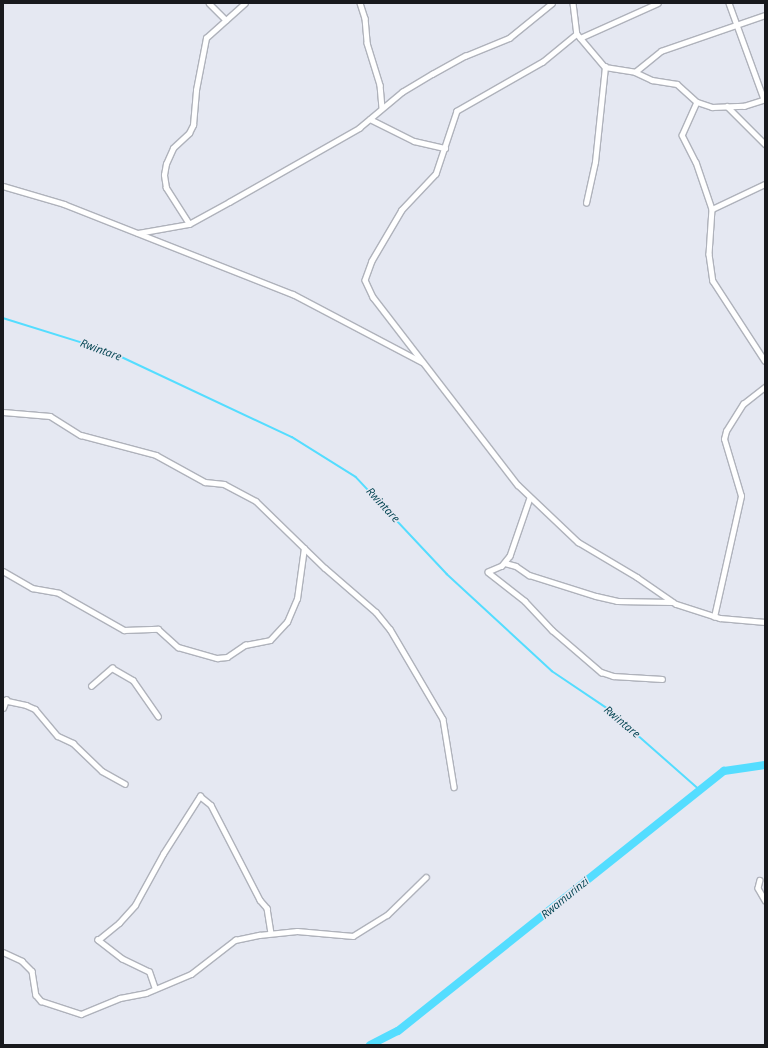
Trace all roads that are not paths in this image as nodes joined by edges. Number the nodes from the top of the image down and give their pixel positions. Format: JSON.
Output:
{"nodes":[{"id":1,"x":209,"y":3,"type":"edge"},
{"id":2,"x":245,"y":3,"type":"edge"},
{"id":3,"x":360,"y":3,"type":"edge"},
{"id":4,"x":552,"y":3,"type":"edge"},
{"id":5,"x":573,"y":3,"type":"edge"},
{"id":6,"x":658,"y":3,"type":"edge"},
{"id":7,"x":728,"y":3,"type":"edge"},
{"id":8,"x":765,"y":15,"type":"edge"},
{"id":9,"x":226,"y":20,"type":"junction"},
{"id":10,"x":737,"y":25,"type":"junction"},
{"id":11,"x":578,"y":36,"type":"junction"},
{"id":12,"x":605,"y":67,"type":"junction"},
{"id":13,"x":635,"y":72,"type":"junction"},
{"id":14,"x":765,"y":99,"type":"edge"},
{"id":15,"x":697,"y":102,"type":"junction"},
{"id":16,"x":726,"y":106,"type":"junction"},
{"id":17,"x":382,"y":107,"type":"junction"},
{"id":18,"x":370,"y":119,"type":"junction"},
{"id":19,"x":765,"y":144,"type":"edge"},
{"id":20,"x":445,"y":148,"type":"junction"},
{"id":21,"x":765,"y":184,"type":"edge"},
{"id":22,"x":3,"y":186,"type":"edge"},
{"id":23,"x":586,"y":203,"type":"dead end"},
{"id":24,"x":712,"y":209,"type":"junction"},
{"id":25,"x":189,"y":224,"type":"junction"},
{"id":26,"x":138,"y":233,"type":"junction"},
{"id":27,"x":765,"y":361,"type":"edge"},
{"id":28,"x":424,"y":362,"type":"junction"},
{"id":29,"x":765,"y":387,"type":"edge"},
{"id":30,"x":3,"y":412,"type":"edge"},
{"id":31,"x":530,"y":498,"type":"junction"},
{"id":32,"x":304,"y":548,"type":"junction"},
{"id":33,"x":505,"y":563,"type":"junction"},
{"id":34,"x":3,"y":571,"type":"edge"},
{"id":35,"x":673,"y":602,"type":"junction"},
{"id":36,"x":714,"y":617,"type":"junction"},
{"id":37,"x":765,"y":622,"type":"edge"},
{"id":38,"x":662,"y":679,"type":"dead end"},
{"id":39,"x":91,"y":686,"type":"dead end"},
{"id":40,"x":4,"y":700,"type":"edge"},
{"id":41,"x":3,"y":708,"type":"edge"},
{"id":42,"x":158,"y":716,"type":"dead end"},
{"id":43,"x":125,"y":784,"type":"dead end"},
{"id":44,"x":454,"y":787,"type":"dead end"},
{"id":45,"x":426,"y":877,"type":"dead end"},
{"id":46,"x":760,"y":880,"type":"dead end"},
{"id":47,"x":765,"y":900,"type":"edge"},
{"id":48,"x":271,"y":933,"type":"junction"},
{"id":49,"x":3,"y":952,"type":"edge"},
{"id":50,"x":155,"y":989,"type":"junction"}],
"edges":[{"from":1,"to":9,"type":"street"},
{"from":2,"to":9,"type":"street"},
{"from":3,"to":17,"type":"street"},
{"from":4,"to":17,"type":"street"},
{"from":5,"to":11,"type":"street"},
{"from":6,"to":11,"type":"street"},
{"from":7,"to":10,"type":"street"},
{"from":8,"to":10,"type":"street"},
{"from":9,"to":25,"type":"street"},
{"from":10,"to":13,"type":"street"},
{"from":10,"to":14,"type":"street"},
{"from":11,"to":12,"type":"street"},
{"from":11,"to":20,"type":"street"},
{"from":12,"to":13,"type":"street"},
{"from":12,"to":23,"type":"street"},
{"from":13,"to":15,"type":"street"},
{"from":14,"to":16,"type":"street"},
{"from":15,"to":16,"type":"street"},
{"from":15,"to":24,"type":"street"},
{"from":16,"to":19,"type":"street"},
{"from":17,"to":18,"type":"street"},
{"from":18,"to":20,"type":"street"},
{"from":18,"to":25,"type":"street"},
{"from":20,"to":28,"type":"street"},
{"from":21,"to":24,"type":"street"},
{"from":22,"to":26,"type":"street"},
{"from":24,"to":27,"type":"street"},
{"from":25,"to":26,"type":"street"},
{"from":26,"to":28,"type":"street"},
{"from":28,"to":31,"type":"street"},
{"from":29,"to":36,"type":"street"},
{"from":30,"to":32,"type":"street"},
{"from":31,"to":33,"type":"street"},
{"from":31,"to":35,"type":"street"},
{"from":32,"to":34,"type":"street"},
{"from":32,"to":44,"type":"street"},
{"from":33,"to":35,"type":"street"},
{"from":33,"to":38,"type":"street"},
{"from":35,"to":36,"type":"street"},
{"from":36,"to":37,"type":"street"},
{"from":39,"to":42,"type":"street"},
{"from":40,"to":41,"type":"street"},
{"from":40,"to":43,"type":"street"},
{"from":45,"to":48,"type":"street"},
{"from":46,"to":47,"type":"street"},
{"from":48,"to":50,"type":"street"},
{"from":48,"to":50,"type":"street"},
{"from":49,"to":50,"type":"street"}]}
